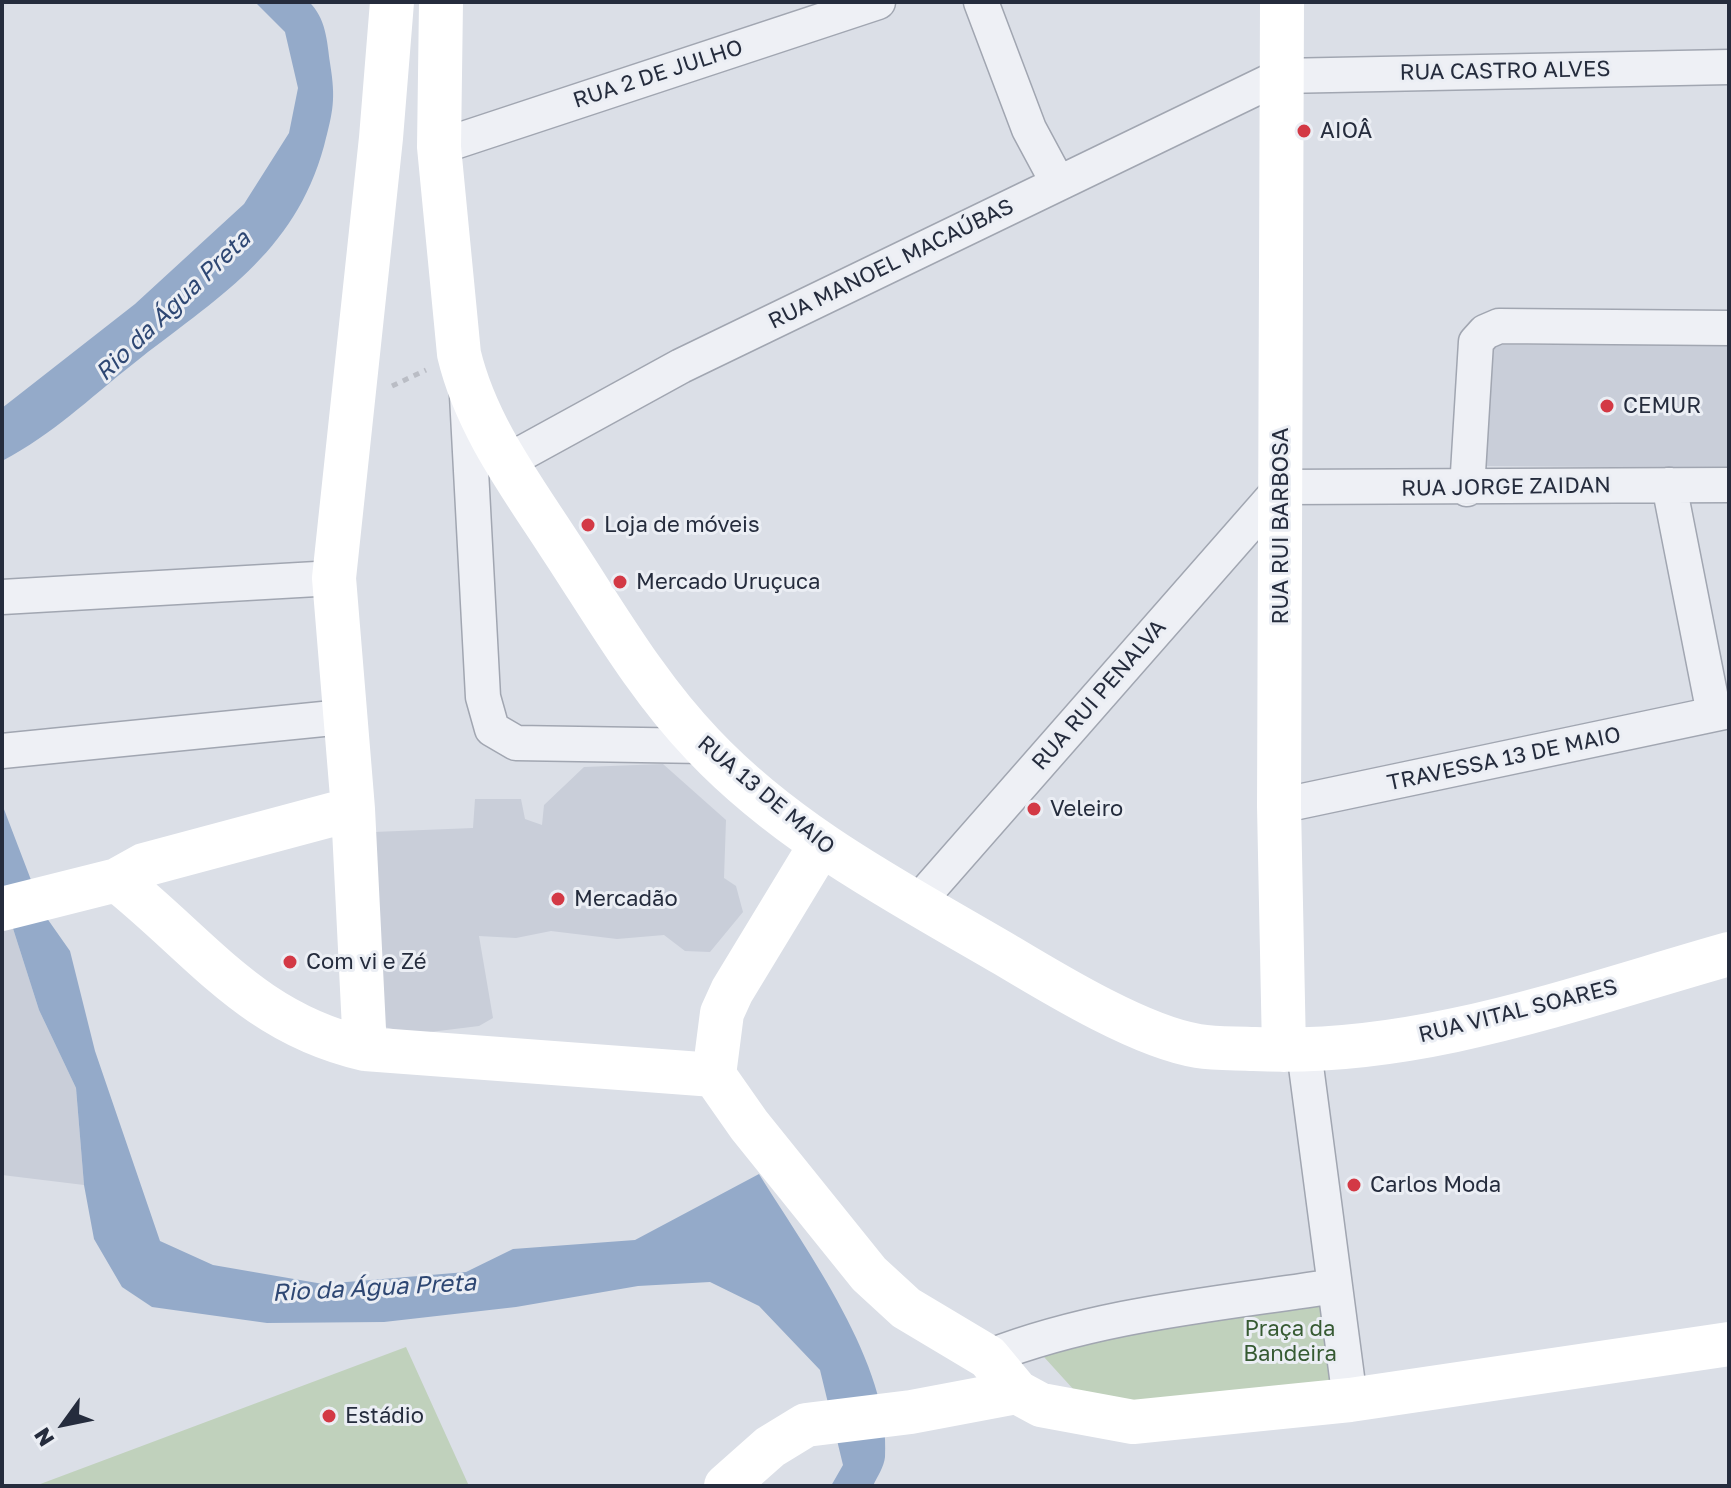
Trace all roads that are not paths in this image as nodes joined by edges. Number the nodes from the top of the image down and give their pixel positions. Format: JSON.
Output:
{"nodes":[{"id":1,"x":392,"y":2,"type":"edge"},
{"id":2,"x":441,"y":2,"type":"edge"},
{"id":3,"x":878,"y":2,"type":"edge"},
{"id":4,"x":981,"y":2,"type":"edge"},
{"id":5,"x":1282,"y":2,"type":"edge"},
{"id":6,"x":1729,"y":67,"type":"edge"},
{"id":7,"x":1281,"y":76,"type":"junction"},
{"id":8,"x":381,"y":138,"type":"junction"},
{"id":9,"x":439,"y":147,"type":"junction"},
{"id":10,"x":1058,"y":183,"type":"junction"},
{"id":11,"x":1729,"y":328,"type":"edge"},
{"id":12,"x":463,"y":369,"type":"junction"},
{"id":13,"x":506,"y":462,"type":"junction"},
{"id":14,"x":1669,"y":485,"type":"junction"},
{"id":15,"x":1729,"y":485,"type":"edge"},
{"id":16,"x":1282,"y":487,"type":"junction"},
{"id":17,"x":1467,"y":489,"type":"junction"},
{"id":18,"x":334,"y":578,"type":"junction"},
{"id":19,"x":2,"y":597,"type":"edge"},
{"id":20,"x":1722,"y":713,"type":"edge"},
{"id":21,"x":343,"y":717,"type":"junction"},
{"id":22,"x":704,"y":746,"type":"junction"},
{"id":23,"x":2,"y":751,"type":"edge"},
{"id":24,"x":1279,"y":806,"type":"junction"},
{"id":25,"x":353,"y":809,"type":"junction"},
{"id":26,"x":820,"y":846,"type":"junction"},
{"id":27,"x":117,"y":880,"type":"junction"},
{"id":28,"x":917,"y":903,"type":"junction"},
{"id":29,"x":2,"y":909,"type":"edge"},
{"id":30,"x":1729,"y":954,"type":"edge"},
{"id":31,"x":365,"y":1049,"type":"junction"},
{"id":32,"x":1294,"y":1051,"type":"junction"},
{"id":33,"x":714,"y":1075,"type":"junction"},
{"id":34,"x":1335,"y":1286,"type":"junction"},
{"id":35,"x":1729,"y":1344,"type":"edge"},
{"id":36,"x":988,"y":1357,"type":"junction"},
{"id":37,"x":1017,"y":1392,"type":"junction"},
{"id":38,"x":1350,"y":1400,"type":"junction"},
{"id":39,"x":726,"y":1486,"type":"edge"}],
"edges":[{"from":1,"to":8,"type":"street"},
{"from":2,"to":9,"type":"street","name":"RUA 13 DE MAIO"},
{"from":3,"to":9,"type":"street","name":"RUA 2 DE JULHO"},
{"from":4,"to":10,"type":"street"},
{"from":5,"to":7,"type":"street","name":"RUA RUI BARBOSA"},
{"from":6,"to":7,"type":"street","name":"RUA CASTRO ALVES"},
{"from":7,"to":10,"type":"street","name":"RUA MANOEL MACAÚBAS"},
{"from":7,"to":16,"type":"street","name":"RUA RUI BARBOSA"},
{"from":8,"to":9,"type":"street"},
{"from":8,"to":18,"type":"street"},
{"from":9,"to":12,"type":"street","name":"RUA 13 DE MAIO"},
{"from":10,"to":13,"type":"street","name":"RUA MANOEL MACAÚBAS"},
{"from":11,"to":17,"type":"street"},
{"from":12,"to":13,"type":"street","name":"RUA 13 DE MAIO"},
{"from":12,"to":22,"type":"street"},
{"from":13,"to":22,"type":"street","name":"RUA 13 DE MAIO"},
{"from":14,"to":15,"type":"street","name":"RUA JORGE ZAIDAN"},
{"from":14,"to":17,"type":"street","name":"RUA JORGE ZAIDAN"},
{"from":14,"to":20,"type":"street"},
{"from":16,"to":17,"type":"street","name":"RUA JORGE ZAIDAN"},
{"from":16,"to":24,"type":"street","name":"RUA RUI BARBOSA"},
{"from":16,"to":28,"type":"street","name":"RUA RUI PENALVA"},
{"from":18,"to":19,"type":"street"},
{"from":18,"to":21,"type":"street"},
{"from":20,"to":24,"type":"street","name":"TRAVESSA 13 DE MAIO"},
{"from":21,"to":23,"type":"street"},
{"from":21,"to":25,"type":"street"},
{"from":22,"to":26,"type":"street","name":"RUA 13 DE MAIO"},
{"from":24,"to":32,"type":"street","name":"RUA RUI BARBOSA"},
{"from":25,"to":27,"type":"street"},
{"from":25,"to":31,"type":"street"},
{"from":26,"to":28,"type":"street","name":"RUA 13 DE MAIO"},
{"from":26,"to":33,"type":"street"},
{"from":27,"to":29,"type":"street"},
{"from":27,"to":31,"type":"street"},
{"from":28,"to":32,"type":"street","name":"RUA 13 DE MAIO"},
{"from":30,"to":32,"type":"street","name":"RUA VITAL SOARES"},
{"from":31,"to":33,"type":"street"},
{"from":32,"to":34,"type":"street"},
{"from":33,"to":36,"type":"street"},
{"from":34,"to":36,"type":"street"},
{"from":34,"to":38,"type":"street"},
{"from":35,"to":38,"type":"street"},
{"from":36,"to":37,"type":"street"},
{"from":37,"to":38,"type":"street"},
{"from":37,"to":39,"type":"street"}]}
